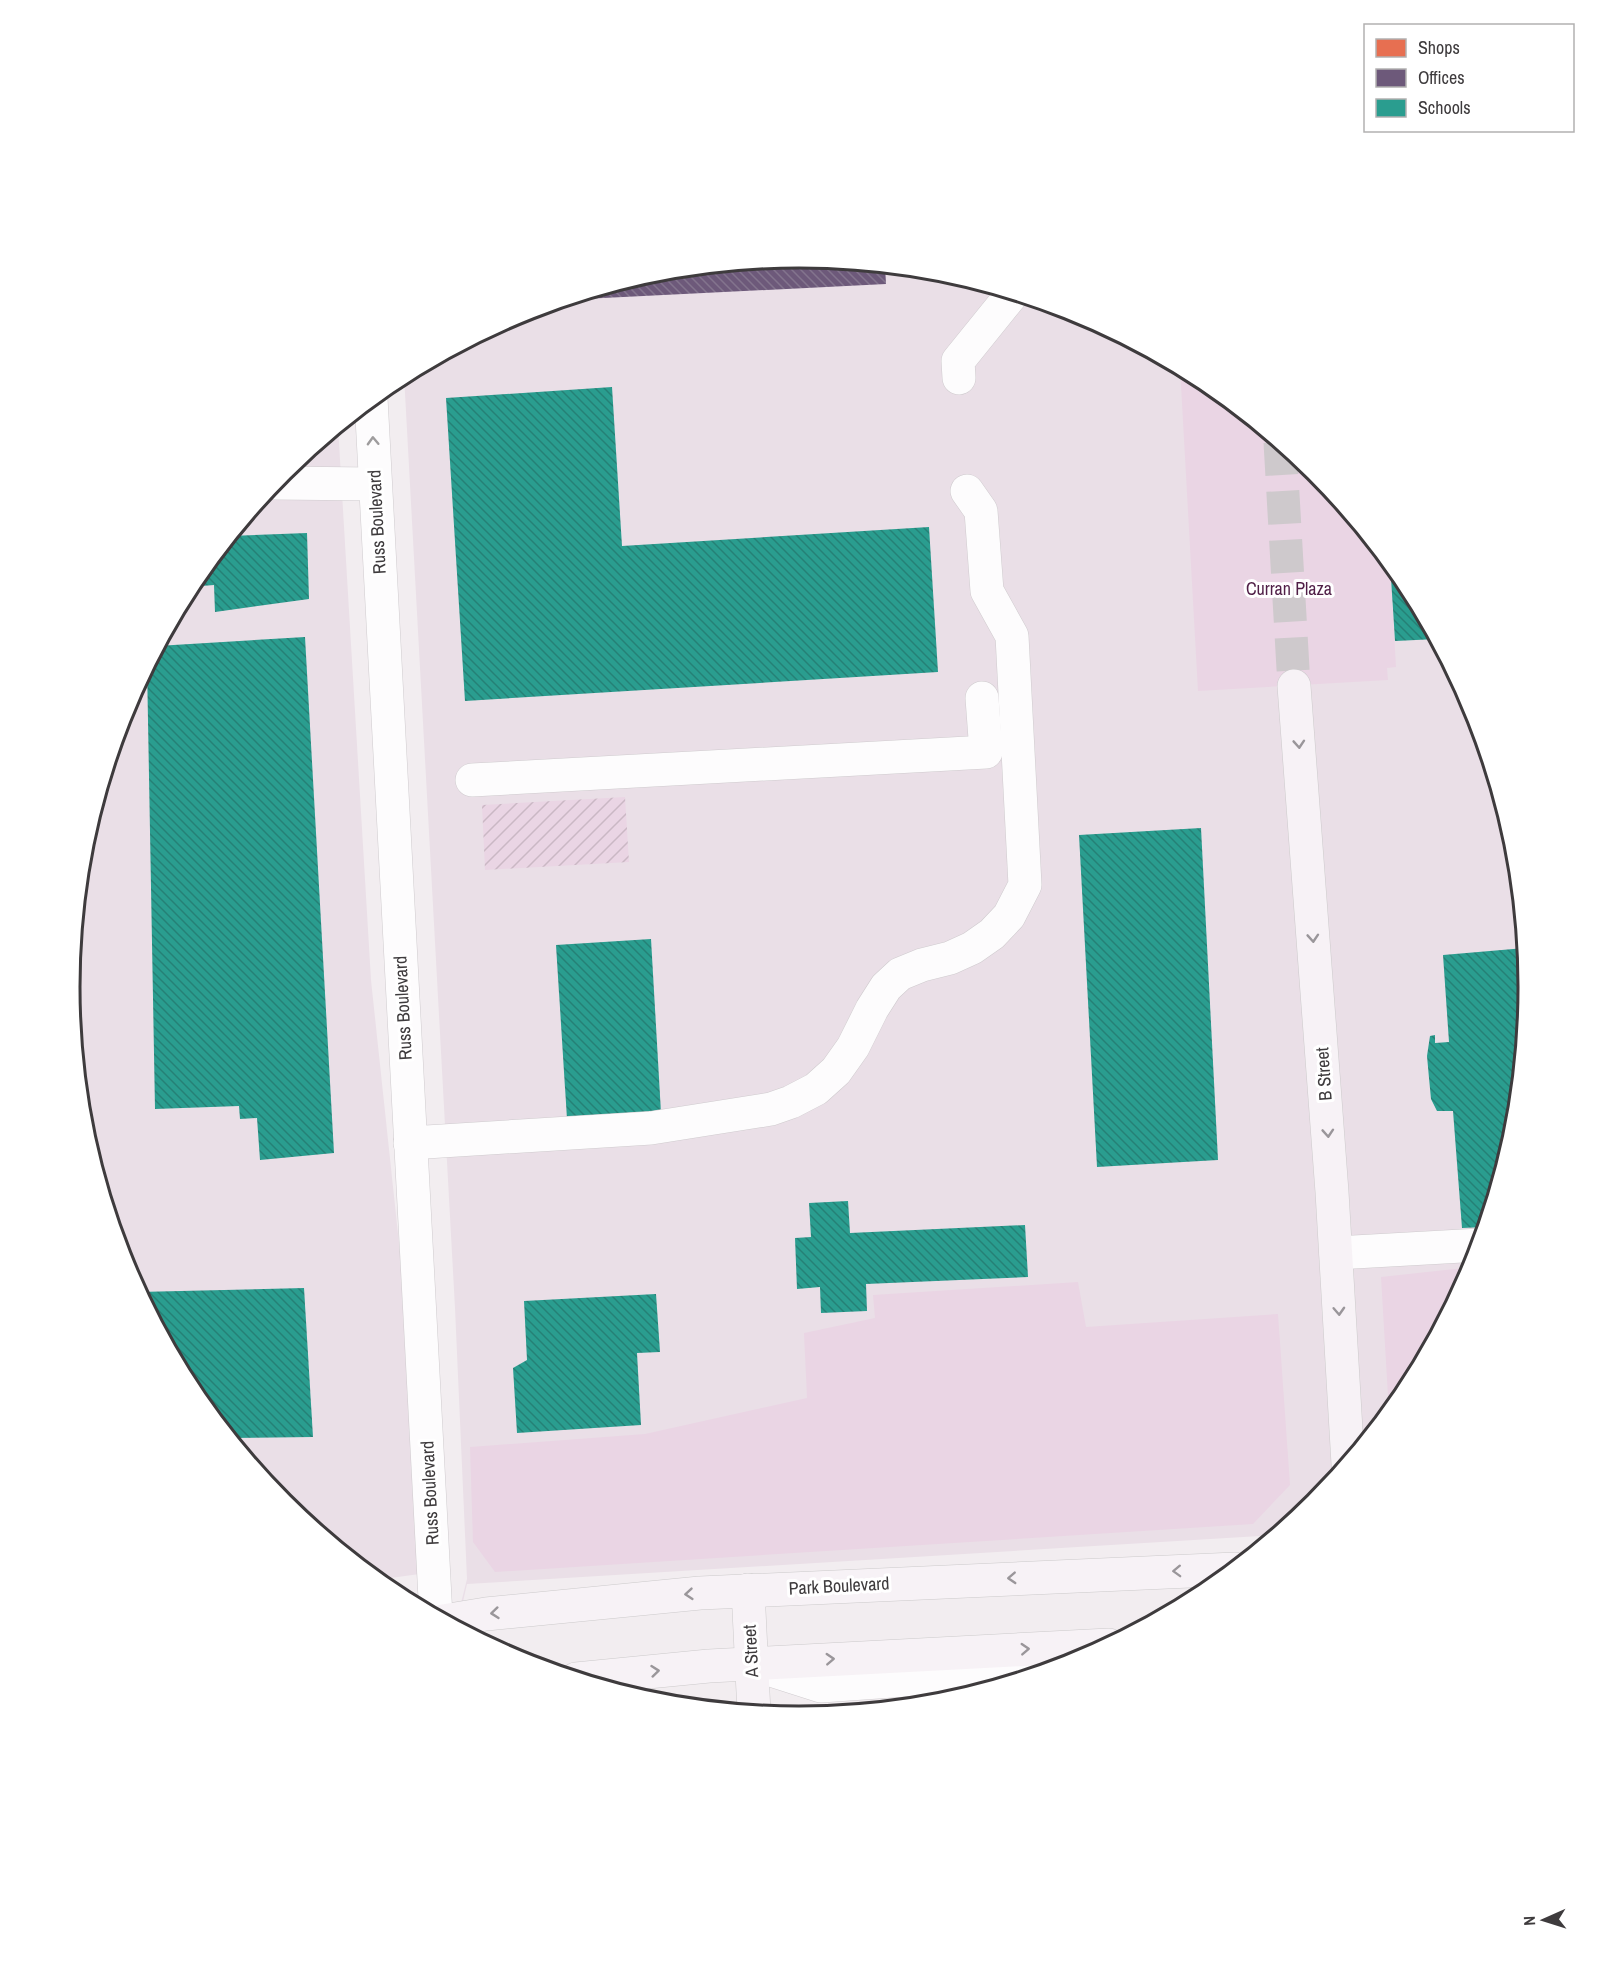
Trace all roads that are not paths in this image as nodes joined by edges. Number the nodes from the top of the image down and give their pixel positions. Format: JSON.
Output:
{"nodes":[{"id":1,"x":1008,"y":299,"type":"edge"},
{"id":2,"x":959,"y":378,"type":"dead end"},
{"id":3,"x":371,"y":409,"type":"edge"},
{"id":4,"x":285,"y":483,"type":"edge"},
{"id":5,"x":375,"y":484,"type":"junction"},
{"id":6,"x":967,"y":491,"type":"dead end"},
{"id":7,"x":1294,"y":686,"type":"tunnel mouth"},
{"id":8,"x":982,"y":698,"type":"dead end"},
{"id":9,"x":472,"y":780,"type":"dead end"},
{"id":10,"x":410,"y":1143,"type":"junction"},
{"id":11,"x":1470,"y":1245,"type":"edge"},
{"id":12,"x":1336,"y":1252,"type":"junction"},
{"id":13,"x":1347,"y":1452,"type":"edge"},
{"id":14,"x":1221,"y":1570,"type":"edge"},
{"id":15,"x":748,"y":1590,"type":"junction"},
{"id":16,"x":435,"y":1608,"type":"edge"},
{"id":17,"x":456,"y":1619,"type":"edge"},
{"id":18,"x":1063,"y":1656,"type":"edge"},
{"id":19,"x":751,"y":1664,"type":"junction"},
{"id":20,"x":594,"y":1676,"type":"edge"},
{"id":21,"x":1000,"y":1677,"type":"edge"},
{"id":22,"x":933,"y":1687,"type":"edge"},
{"id":23,"x":754,"y":1705,"type":"edge"}],
"edges":[{"from":1,"to":2,"type":"street"},
{"from":5,"to":3,"type":"street","name":"Russ Boulevard","one_way":true},
{"from":4,"to":5,"type":"street"},
{"from":5,"to":10,"type":"street","name":"Russ Boulevard"},
{"from":6,"to":10,"type":"street"},
{"from":7,"to":12,"type":"main road","name":"B Street","one_way":true},
{"from":8,"to":9,"type":"street"},
{"from":10,"to":16,"type":"street","name":"Russ Boulevard"},
{"from":11,"to":12,"type":"street"},
{"from":12,"to":13,"type":"main road","name":"B Street","one_way":true},
{"from":14,"to":15,"type":"main road","name":"Park Boulevard","one_way":true},
{"from":15,"to":17,"type":"main road","name":"Park Boulevard","one_way":true},
{"from":15,"to":19,"type":"main road","name":"A Street"},
{"from":22,"to":18,"type":"main road","one_way":true},
{"from":20,"to":19,"type":"main road","one_way":true},
{"from":19,"to":22,"type":"main road","one_way":true},
{"from":19,"to":23,"type":"main road","name":"A Street"},
{"from":21,"to":22,"type":"street"}]}
